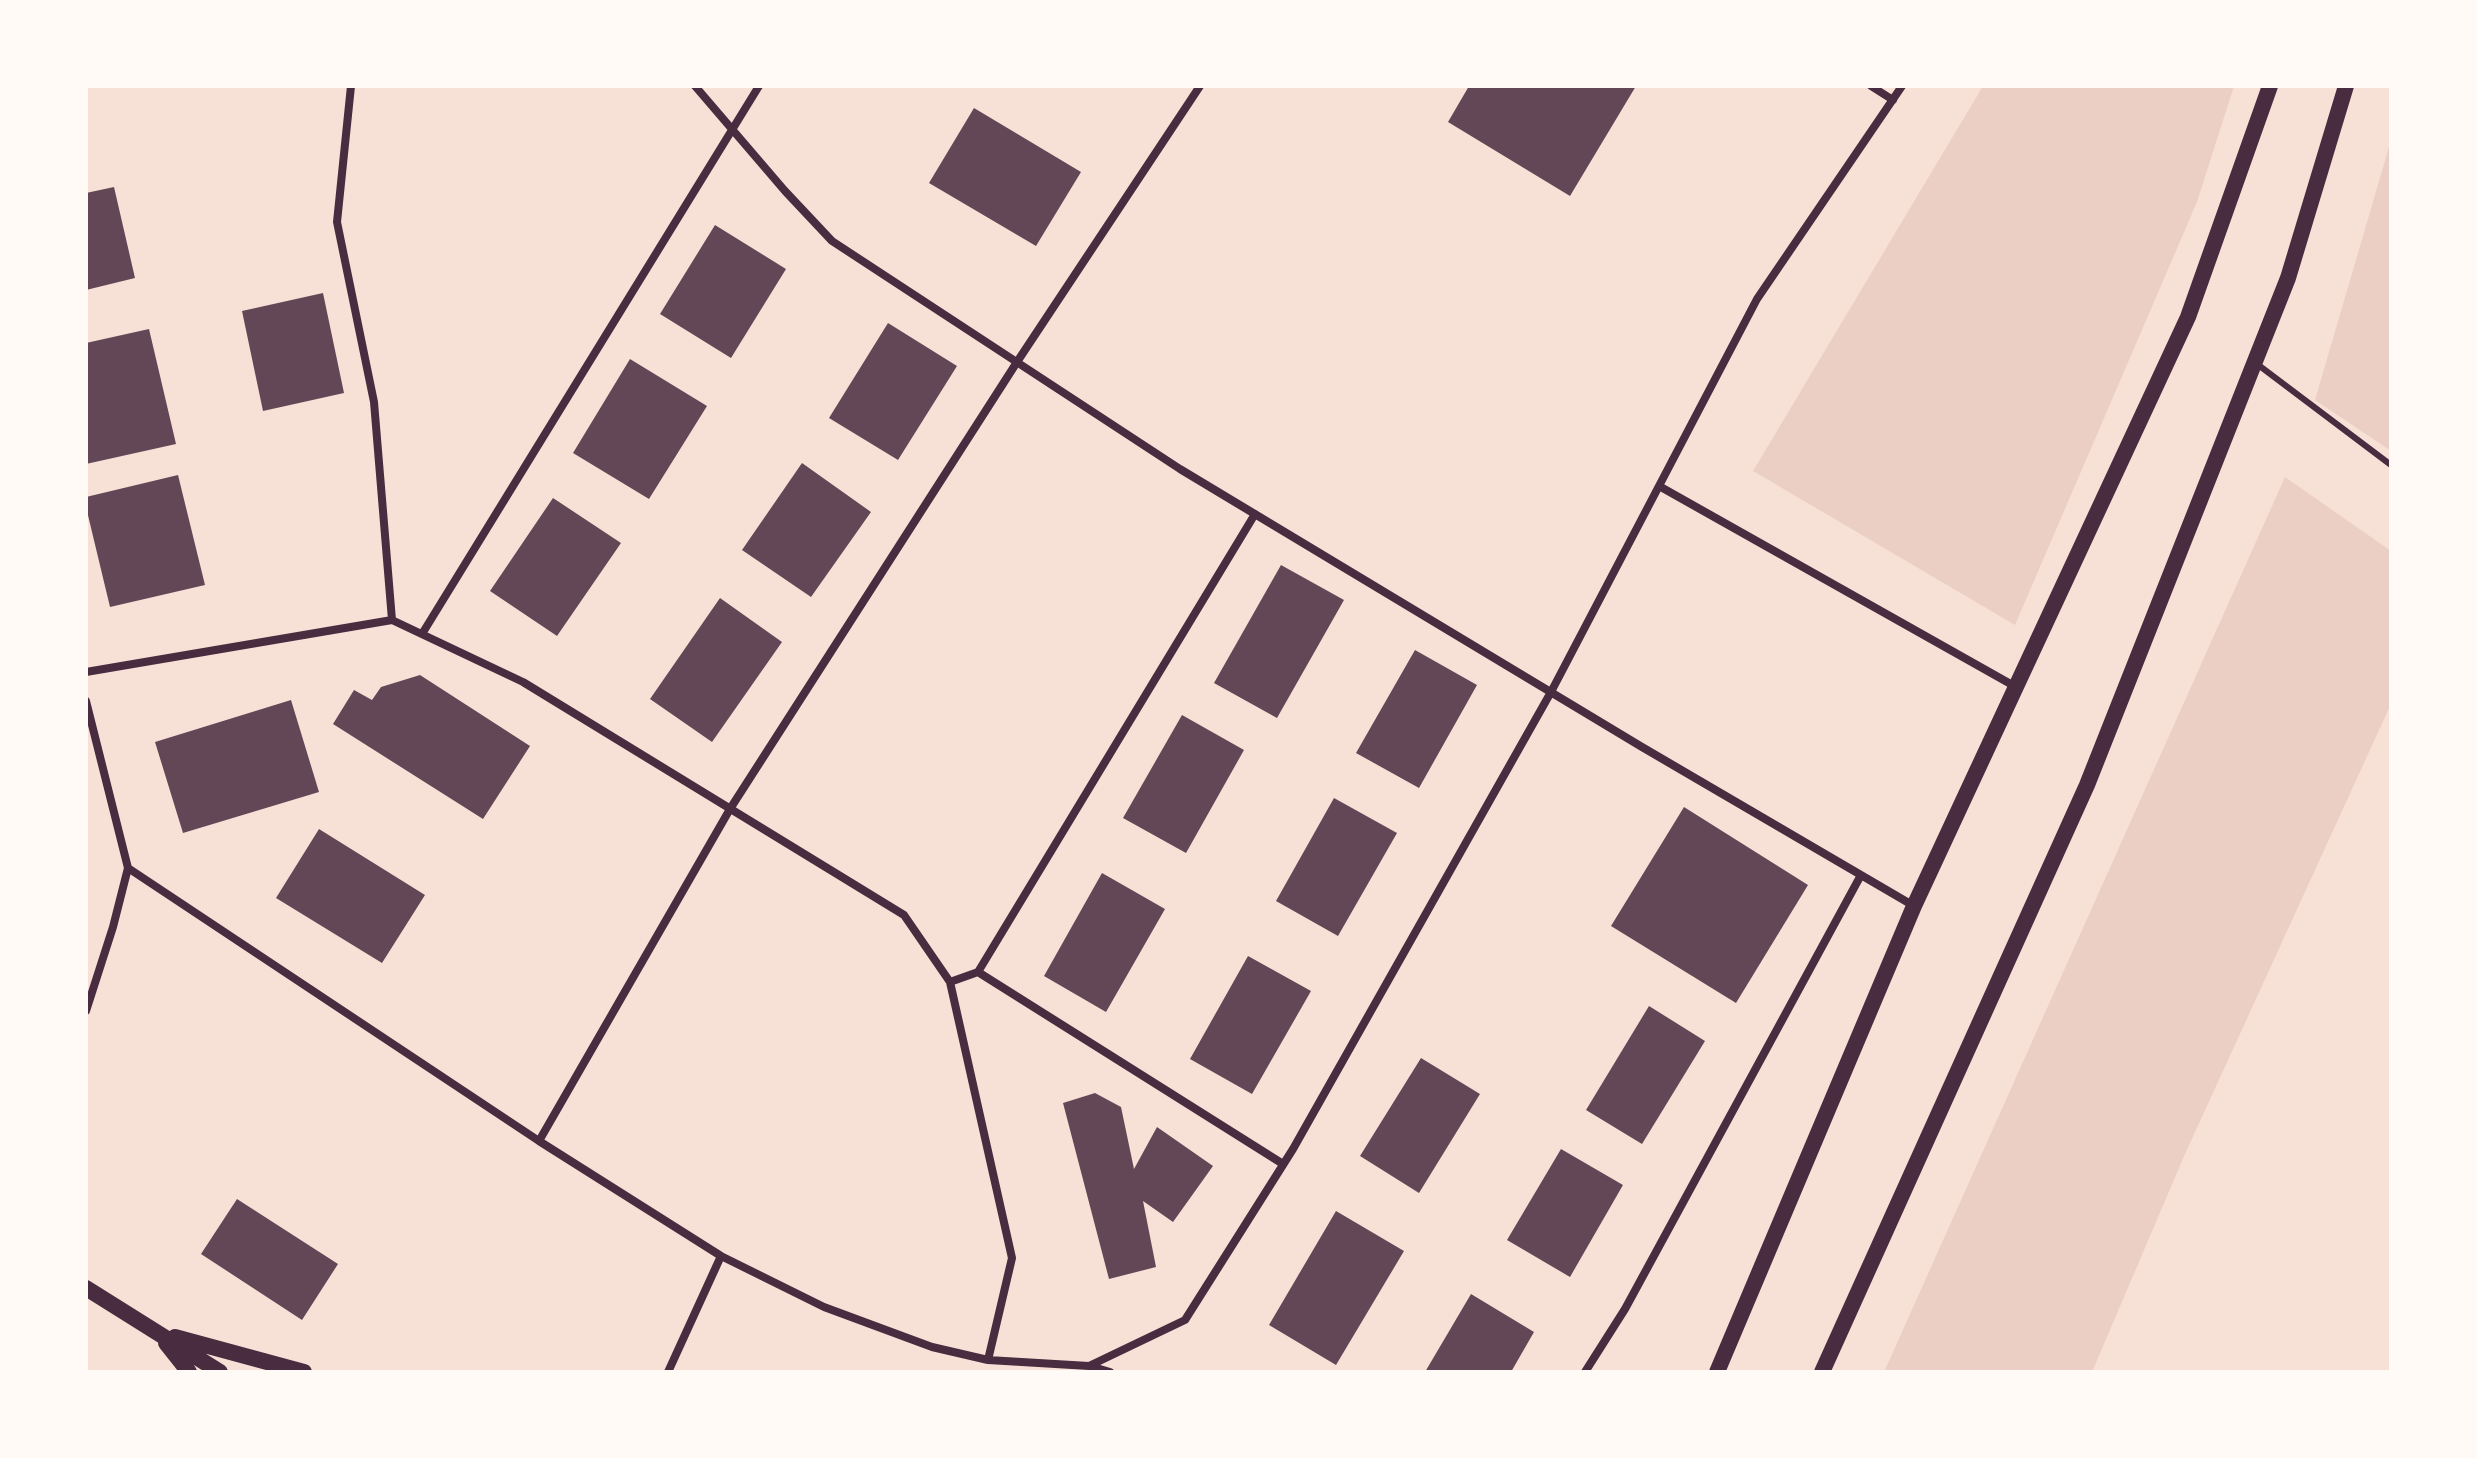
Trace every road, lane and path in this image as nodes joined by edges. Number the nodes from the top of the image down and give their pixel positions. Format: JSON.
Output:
{"nodes":[{"id":1,"x":351,"y":86,"type":"edge"},
{"id":2,"x":695,"y":86,"type":"edge"},
{"id":3,"x":759,"y":86,"type":"edge"},
{"id":4,"x":1200,"y":86,"type":"edge"},
{"id":5,"x":1871,"y":86,"type":"edge"},
{"id":6,"x":1902,"y":86,"type":"edge"},
{"id":7,"x":2270,"y":86,"type":"edge"},
{"id":8,"x":2346,"y":86,"type":"edge"},
{"id":9,"x":1893,"y":100,"type":"junction"},
{"id":10,"x":731,"y":129,"type":"junction"},
{"id":11,"x":1017,"y":362,"type":"junction"},
{"id":12,"x":2255,"y":362,"type":"junction"},
{"id":13,"x":2391,"y":465,"type":"edge"},
{"id":14,"x":1659,"y":486,"type":"junction"},
{"id":15,"x":1255,"y":514,"type":"junction"},
{"id":16,"x":392,"y":620,"type":"junction"},
{"id":17,"x":422,"y":634,"type":"junction"},
{"id":18,"x":86,"y":672,"type":"edge"},
{"id":19,"x":2016,"y":687,"type":"junction"},
{"id":20,"x":1551,"y":692,"type":"junction"},
{"id":21,"x":86,"y":701,"type":"edge"},
{"id":22,"x":730,"y":809,"type":"junction"},
{"id":23,"x":128,"y":868,"type":"junction"},
{"id":24,"x":1861,"y":875,"type":"junction"},
{"id":25,"x":1914,"y":906,"type":"junction"},
{"id":26,"x":978,"y":972,"type":"junction"},
{"id":27,"x":950,"y":982,"type":"junction"},
{"id":28,"x":86,"y":1011,"type":"edge"},
{"id":29,"x":539,"y":1141,"type":"junction"},
{"id":30,"x":1283,"y":1164,"type":"junction"},
{"id":31,"x":721,"y":1256,"type":"junction"},
{"id":32,"x":86,"y":1288,"type":"edge"},
{"id":33,"x":158,"y":1332,"type":"junction"},
{"id":34,"x":988,"y":1360,"type":"junction"},
{"id":35,"x":1089,"y":1366,"type":"junction"},
{"id":36,"x":189,"y":1372,"type":"edge"},
{"id":37,"x":220,"y":1372,"type":"edge"},
{"id":38,"x":304,"y":1372,"type":"edge"},
{"id":39,"x":668,"y":1372,"type":"edge"},
{"id":40,"x":1110,"y":1372,"type":"edge"},
{"id":41,"x":1585,"y":1372,"type":"edge"},
{"id":42,"x":1717,"y":1372,"type":"edge"},
{"id":43,"x":1822,"y":1372,"type":"edge"}],
"edges":[{"from":1,"to":16,"type":"street"},
{"from":2,"to":10,"type":"street"},
{"from":3,"to":10,"type":"street"},
{"from":4,"to":11,"type":"street"},
{"from":5,"to":9,"type":"street"},
{"from":6,"to":9,"type":"street"},
{"from":7,"to":19,"type":"main road"},
{"from":8,"to":12,"type":"main road"},
{"from":9,"to":14,"type":"street"},
{"from":10,"to":11,"type":"street"},
{"from":10,"to":17,"type":"street"},
{"from":11,"to":15,"type":"street"},
{"from":11,"to":22,"type":"street"},
{"from":12,"to":13,"type":"lane"},
{"from":12,"to":43,"type":"main road"},
{"from":14,"to":19,"type":"street"},
{"from":14,"to":20,"type":"street"},
{"from":15,"to":20,"type":"street"},
{"from":15,"to":26,"type":"street"},
{"from":16,"to":17,"type":"street"},
{"from":16,"to":18,"type":"street"},
{"from":17,"to":22,"type":"street"},
{"from":19,"to":25,"type":"main road"},
{"from":20,"to":24,"type":"street"},
{"from":20,"to":30,"type":"street"},
{"from":21,"to":23,"type":"street"},
{"from":22,"to":27,"type":"street"},
{"from":22,"to":29,"type":"street"},
{"from":23,"to":28,"type":"street"},
{"from":23,"to":29,"type":"street"},
{"from":24,"to":25,"type":"street"},
{"from":24,"to":41,"type":"street"},
{"from":25,"to":42,"type":"main road"},
{"from":26,"to":27,"type":"street"},
{"from":26,"to":30,"type":"street"},
{"from":27,"to":34,"type":"street"},
{"from":29,"to":31,"type":"street"},
{"from":30,"to":35,"type":"street"},
{"from":31,"to":34,"type":"street"},
{"from":31,"to":39,"type":"street"},
{"from":32,"to":33,"type":"main road"},
{"from":33,"to":36,"type":"main road"},
{"from":33,"to":37,"type":"main road"},
{"from":33,"to":38,"type":"main road"},
{"from":34,"to":35,"type":"street"},
{"from":35,"to":40,"type":"street"}]}
